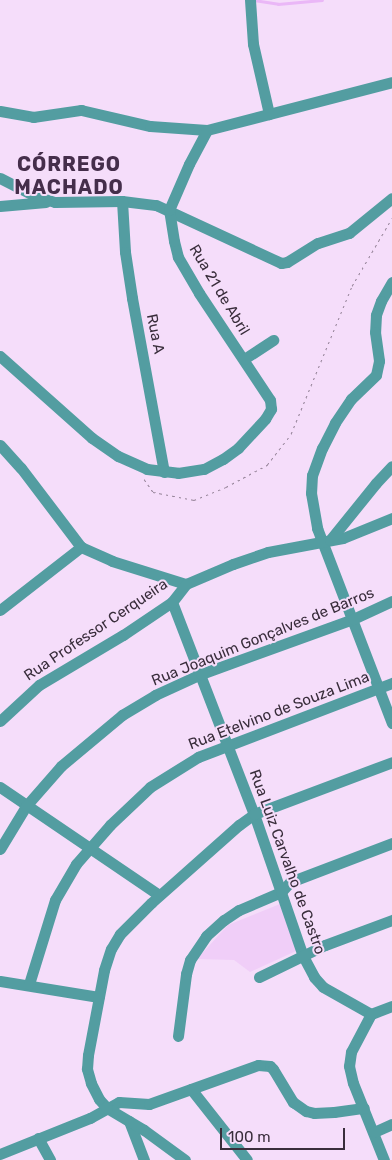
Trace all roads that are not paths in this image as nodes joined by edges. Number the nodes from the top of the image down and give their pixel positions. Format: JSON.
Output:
{"nodes":[{"id":1,"x":250,"y":0,"type":"edge"},
{"id":2,"x":392,"y":82,"type":"edge"},
{"id":3,"x":0,"y":111,"type":"edge"},
{"id":4,"x":269,"y":114,"type":"junction"},
{"id":5,"x":207,"y":130,"type":"junction"},
{"id":6,"x":0,"y":178,"type":"edge"},
{"id":7,"x":392,"y":198,"type":"edge"},
{"id":8,"x":122,"y":201,"type":"junction"},
{"id":9,"x":55,"y":202,"type":"junction"},
{"id":10,"x":0,"y":206,"type":"edge"},
{"id":11,"x":169,"y":210,"type":"junction"},
{"id":12,"x":392,"y":282,"type":"edge"},
{"id":13,"x":273,"y":340,"type":"dead end"},
{"id":14,"x":0,"y":356,"type":"edge"},
{"id":15,"x":244,"y":359,"type":"junction"},
{"id":16,"x":0,"y":445,"type":"edge"},
{"id":17,"x":392,"y":466,"type":"edge"},
{"id":18,"x":164,"y":472,"type":"junction"},
{"id":19,"x":392,"y":518,"type":"edge"},
{"id":20,"x":326,"y":541,"type":"junction"},
{"id":21,"x":81,"y":547,"type":"junction"},
{"id":22,"x":186,"y":584,"type":"junction"},
{"id":23,"x":392,"y":601,"type":"edge"},
{"id":24,"x":172,"y":602,"type":"junction"},
{"id":25,"x":0,"y":610,"type":"edge"},
{"id":26,"x":353,"y":619,"type":"junction"},
{"id":27,"x":201,"y":674,"type":"junction"},
{"id":28,"x":392,"y":682,"type":"edge"},
{"id":29,"x":379,"y":688,"type":"junction"},
{"id":30,"x":0,"y":721,"type":"edge"},
{"id":31,"x":392,"y":723,"type":"edge"},
{"id":32,"x":228,"y":745,"type":"junction"},
{"id":33,"x":392,"y":762,"type":"edge"},
{"id":34,"x":0,"y":787,"type":"edge"},
{"id":35,"x":26,"y":806,"type":"junction"},
{"id":36,"x":254,"y":814,"type":"junction"},
{"id":37,"x":392,"y":843,"type":"edge"},
{"id":38,"x":88,"y":848,"type":"junction"},
{"id":39,"x":0,"y":849,"type":"edge"},
{"id":40,"x":281,"y":892,"type":"junction"},
{"id":41,"x":159,"y":895,"type":"junction"},
{"id":42,"x":392,"y":920,"type":"edge"},
{"id":43,"x":303,"y":956,"type":"junction"},
{"id":44,"x":259,"y":977,"type":"dead end"},
{"id":45,"x":0,"y":981,"type":"edge"},
{"id":46,"x":29,"y":984,"type":"junction"},
{"id":47,"x":99,"y":997,"type":"junction"},
{"id":48,"x":392,"y":1006,"type":"edge"},
{"id":49,"x":371,"y":1014,"type":"junction"},
{"id":50,"x":178,"y":1036,"type":"dead end"},
{"id":51,"x":191,"y":1089,"type":"junction"},
{"id":52,"x":107,"y":1108,"type":"junction"},
{"id":53,"x":364,"y":1108,"type":"junction"},
{"id":54,"x":129,"y":1121,"type":"junction"},
{"id":55,"x":392,"y":1124,"type":"edge"},
{"id":56,"x":374,"y":1132,"type":"junction"},
{"id":57,"x":38,"y":1138,"type":"junction"},
{"id":58,"x":0,"y":1154,"type":"edge"},
{"id":59,"x":50,"y":1160,"type":"edge"},
{"id":60,"x":144,"y":1160,"type":"edge"},
{"id":61,"x":185,"y":1160,"type":"edge"},
{"id":62,"x":247,"y":1160,"type":"edge"},
{"id":63,"x":384,"y":1160,"type":"edge"}],
"edges":[{"from":1,"to":4,"type":"street"},
{"from":2,"to":4,"type":"street"},
{"from":3,"to":5,"type":"street"},
{"from":4,"to":5,"type":"street"},
{"from":5,"to":11,"type":"street"},
{"from":6,"to":9,"type":"street"},
{"from":7,"to":11,"type":"street"},
{"from":8,"to":9,"type":"street"},
{"from":8,"to":11,"type":"street"},
{"from":8,"to":18,"type":"street","name":"Rua A"},
{"from":9,"to":10,"type":"street"},
{"from":11,"to":15,"type":"street","name":"Rua 21 de Abril"},
{"from":12,"to":20,"type":"street"},
{"from":13,"to":15,"type":"street"},
{"from":14,"to":18,"type":"street"},
{"from":15,"to":18,"type":"street","name":"Rua 21 de Abril"},
{"from":16,"to":21,"type":"street"},
{"from":17,"to":20,"type":"street"},
{"from":19,"to":20,"type":"street"},
{"from":20,"to":22,"type":"street"},
{"from":20,"to":26,"type":"street"},
{"from":21,"to":22,"type":"street"},
{"from":21,"to":25,"type":"street"},
{"from":22,"to":24,"type":"street","name":"Rua Professor Cerqueira"},
{"from":23,"to":26,"type":"street","name":"Rua Joaquim Gonçalves de Barros"},
{"from":24,"to":27,"type":"street","name":"Rua Luiz Carvalho de Castro"},
{"from":24,"to":30,"type":"street","name":"Rua Professor Cerqueira"},
{"from":26,"to":27,"type":"street","name":"Rua Joaquim Gonçalves de Barros"},
{"from":26,"to":29,"type":"street"},
{"from":27,"to":32,"type":"street","name":"Rua Luiz Carvalho de Castro"},
{"from":27,"to":35,"type":"street","name":"Rua Joaquim Gonçalves de Barros"},
{"from":28,"to":29,"type":"street","name":"Rua Etelvino de Souza Lima"},
{"from":29,"to":31,"type":"street"},
{"from":29,"to":32,"type":"street","name":"Rua Etelvino de Souza Lima"},
{"from":32,"to":36,"type":"street","name":"Rua Luiz Carvalho de Castro"},
{"from":32,"to":38,"type":"street","name":"Rua Etelvino de Souza Lima"},
{"from":33,"to":36,"type":"street"},
{"from":34,"to":35,"type":"street"},
{"from":35,"to":38,"type":"street"},
{"from":35,"to":39,"type":"street","name":"Rua Joaquim Gonçalves de Barros"},
{"from":36,"to":40,"type":"street","name":"Rua Luiz Carvalho de Castro"},
{"from":36,"to":41,"type":"street"},
{"from":37,"to":40,"type":"street"},
{"from":38,"to":41,"type":"street"},
{"from":38,"to":46,"type":"street","name":"Rua Etelvino de Souza Lima"},
{"from":40,"to":43,"type":"street","name":"Rua Luiz Carvalho de Castro"},
{"from":40,"to":50,"type":"street"},
{"from":41,"to":47,"type":"street"},
{"from":42,"to":43,"type":"street"},
{"from":43,"to":44,"type":"street"},
{"from":43,"to":49,"type":"street","name":"Rua Luiz Carvalho de Castro"},
{"from":45,"to":46,"type":"street"},
{"from":46,"to":47,"type":"street"},
{"from":47,"to":52,"type":"street"},
{"from":48,"to":49,"type":"street"},
{"from":49,"to":53,"type":"street"},
{"from":51,"to":52,"type":"street"},
{"from":51,"to":53,"type":"street"},
{"from":51,"to":62,"type":"street"},
{"from":52,"to":54,"type":"street"},
{"from":52,"to":57,"type":"street"},
{"from":53,"to":56,"type":"street"},
{"from":54,"to":60,"type":"street"},
{"from":54,"to":61,"type":"street"},
{"from":55,"to":56,"type":"street"},
{"from":56,"to":63,"type":"street"},
{"from":57,"to":58,"type":"street"},
{"from":57,"to":59,"type":"street"}]}
